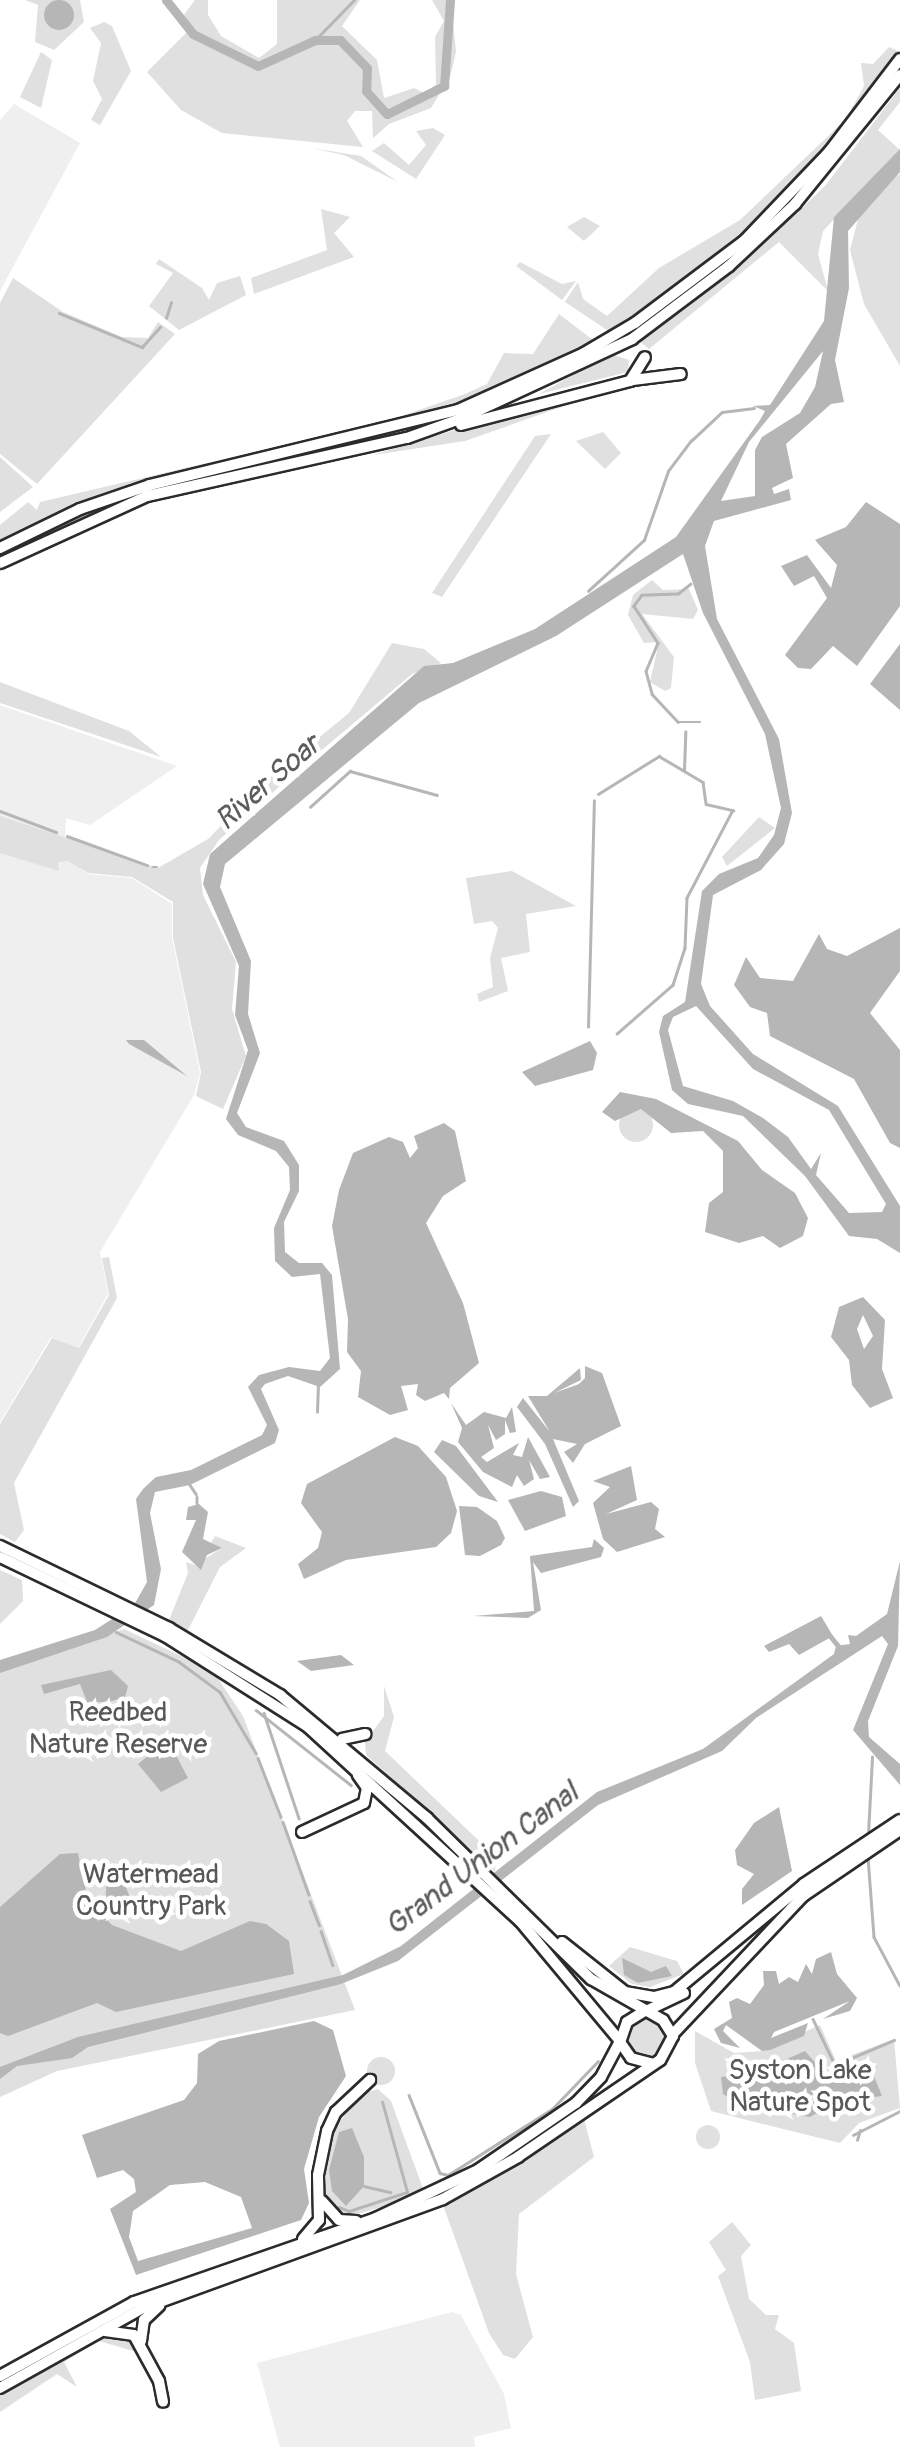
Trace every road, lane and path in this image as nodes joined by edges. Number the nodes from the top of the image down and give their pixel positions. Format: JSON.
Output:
{"nodes":[{"id":1,"x":900,"y":59,"type":"edge"},
{"id":2,"x":900,"y":75,"type":"edge"},
{"id":3,"x":639,"y":328,"type":"junction"},
{"id":4,"x":588,"y":357,"type":"junction"},
{"id":5,"x":646,"y":358,"type":"dead end"},
{"id":6,"x":681,"y":374,"type":"dead end"},
{"id":7,"x":630,"y":381,"type":"junction"},
{"id":8,"x":407,"y":438,"type":"junction"},
{"id":9,"x":0,"y":548,"type":"edge"},
{"id":10,"x":0,"y":563,"type":"edge"},
{"id":11,"x":0,"y":1546,"type":"edge"},
{"id":12,"x":0,"y":1557,"type":"edge"},
{"id":13,"x":103,"y":1601,"type":"junction"},
{"id":14,"x":167,"y":1632,"type":"junction"},
{"id":15,"x":336,"y":1737,"type":"junction"},
{"id":16,"x":323,"y":1738,"type":"junction"},
{"id":17,"x":366,"y":1762,"type":"junction"},
{"id":18,"x":900,"y":1820,"type":"edge"},
{"id":19,"x":900,"y":1830,"type":"edge"},
{"id":20,"x":302,"y":1832,"type":"dead end"},
{"id":21,"x":877,"y":1838,"type":"junction"},
{"id":22,"x":861,"y":1848,"type":"junction"},
{"id":23,"x":478,"y":1874,"type":"junction"},
{"id":24,"x":498,"y":1893,"type":"junction"},
{"id":25,"x":522,"y":1910,"type":"junction"},
{"id":26,"x":761,"y":1921,"type":"junction"},
{"id":27,"x":644,"y":2012,"type":"junction"},
{"id":28,"x":673,"y":2034,"type":"junction"},
{"id":29,"x":620,"y":2041,"type":"junction"},
{"id":30,"x":654,"y":2064,"type":"junction"},
{"id":31,"x":370,"y":2080,"type":"dead end"},
{"id":32,"x":322,"y":2200,"type":"junction"},
{"id":33,"x":376,"y":2218,"type":"junction"},
{"id":34,"x":275,"y":2252,"type":"junction"},
{"id":35,"x":178,"y":2295,"type":"junction"},
{"id":36,"x":76,"y":2341,"type":"junction"},
{"id":37,"x":142,"y":2347,"type":"junction"},
{"id":38,"x":0,"y":2376,"type":"edge"},
{"id":39,"x":159,"y":2381,"type":"junction"},
{"id":40,"x":0,"y":2388,"type":"edge"},
{"id":41,"x":173,"y":2392,"type":"dead end"},
{"id":42,"x":162,"y":2402,"type":"dead end"}],
"edges":[{"from":1,"to":3,"type":"highway"},
{"from":2,"to":3,"type":"highway"},
{"from":3,"to":4,"type":"highway"},
{"from":4,"to":8,"type":"highway"},
{"from":4,"to":9,"type":"highway"},
{"from":5,"to":7,"type":"highway"},
{"from":6,"to":7,"type":"highway"},
{"from":7,"to":8,"type":"highway"},
{"from":8,"to":10,"type":"highway"},
{"from":11,"to":13,"type":"highway"},
{"from":12,"to":13,"type":"highway"},
{"from":13,"to":14,"type":"highway"},
{"from":14,"to":15,"type":"highway"},
{"from":14,"to":16,"type":"highway"},
{"from":15,"to":17,"type":"highway"},
{"from":15,"to":17,"type":"highway"},
{"from":16,"to":20,"type":"highway"},
{"from":16,"to":23,"type":"highway"},
{"from":17,"to":23,"type":"highway"},
{"from":18,"to":21,"type":"highway"},
{"from":19,"to":21,"type":"highway"},
{"from":21,"to":22,"type":"highway"},
{"from":22,"to":26,"type":"highway"},
{"from":22,"to":28,"type":"highway"},
{"from":23,"to":24,"type":"highway"},
{"from":24,"to":25,"type":"highway"},
{"from":24,"to":29,"type":"highway"},
{"from":25,"to":26,"type":"highway"},
{"from":25,"to":27,"type":"highway"},
{"from":26,"to":27,"type":"highway"},
{"from":27,"to":28,"type":"highway"},
{"from":27,"to":29,"type":"highway"},
{"from":28,"to":30,"type":"highway"},
{"from":29,"to":30,"type":"highway"},
{"from":29,"to":33,"type":"highway"},
{"from":30,"to":35,"type":"highway"},
{"from":31,"to":32,"type":"highway"},
{"from":32,"to":33,"type":"highway"},
{"from":32,"to":34,"type":"highway"},
{"from":33,"to":34,"type":"highway"},
{"from":34,"to":38,"type":"highway"},
{"from":35,"to":36,"type":"highway"},
{"from":35,"to":37,"type":"highway"},
{"from":36,"to":37,"type":"highway"},
{"from":36,"to":40,"type":"highway"},
{"from":37,"to":39,"type":"highway"},
{"from":39,"to":41,"type":"highway"},
{"from":39,"to":42,"type":"highway"}]}
